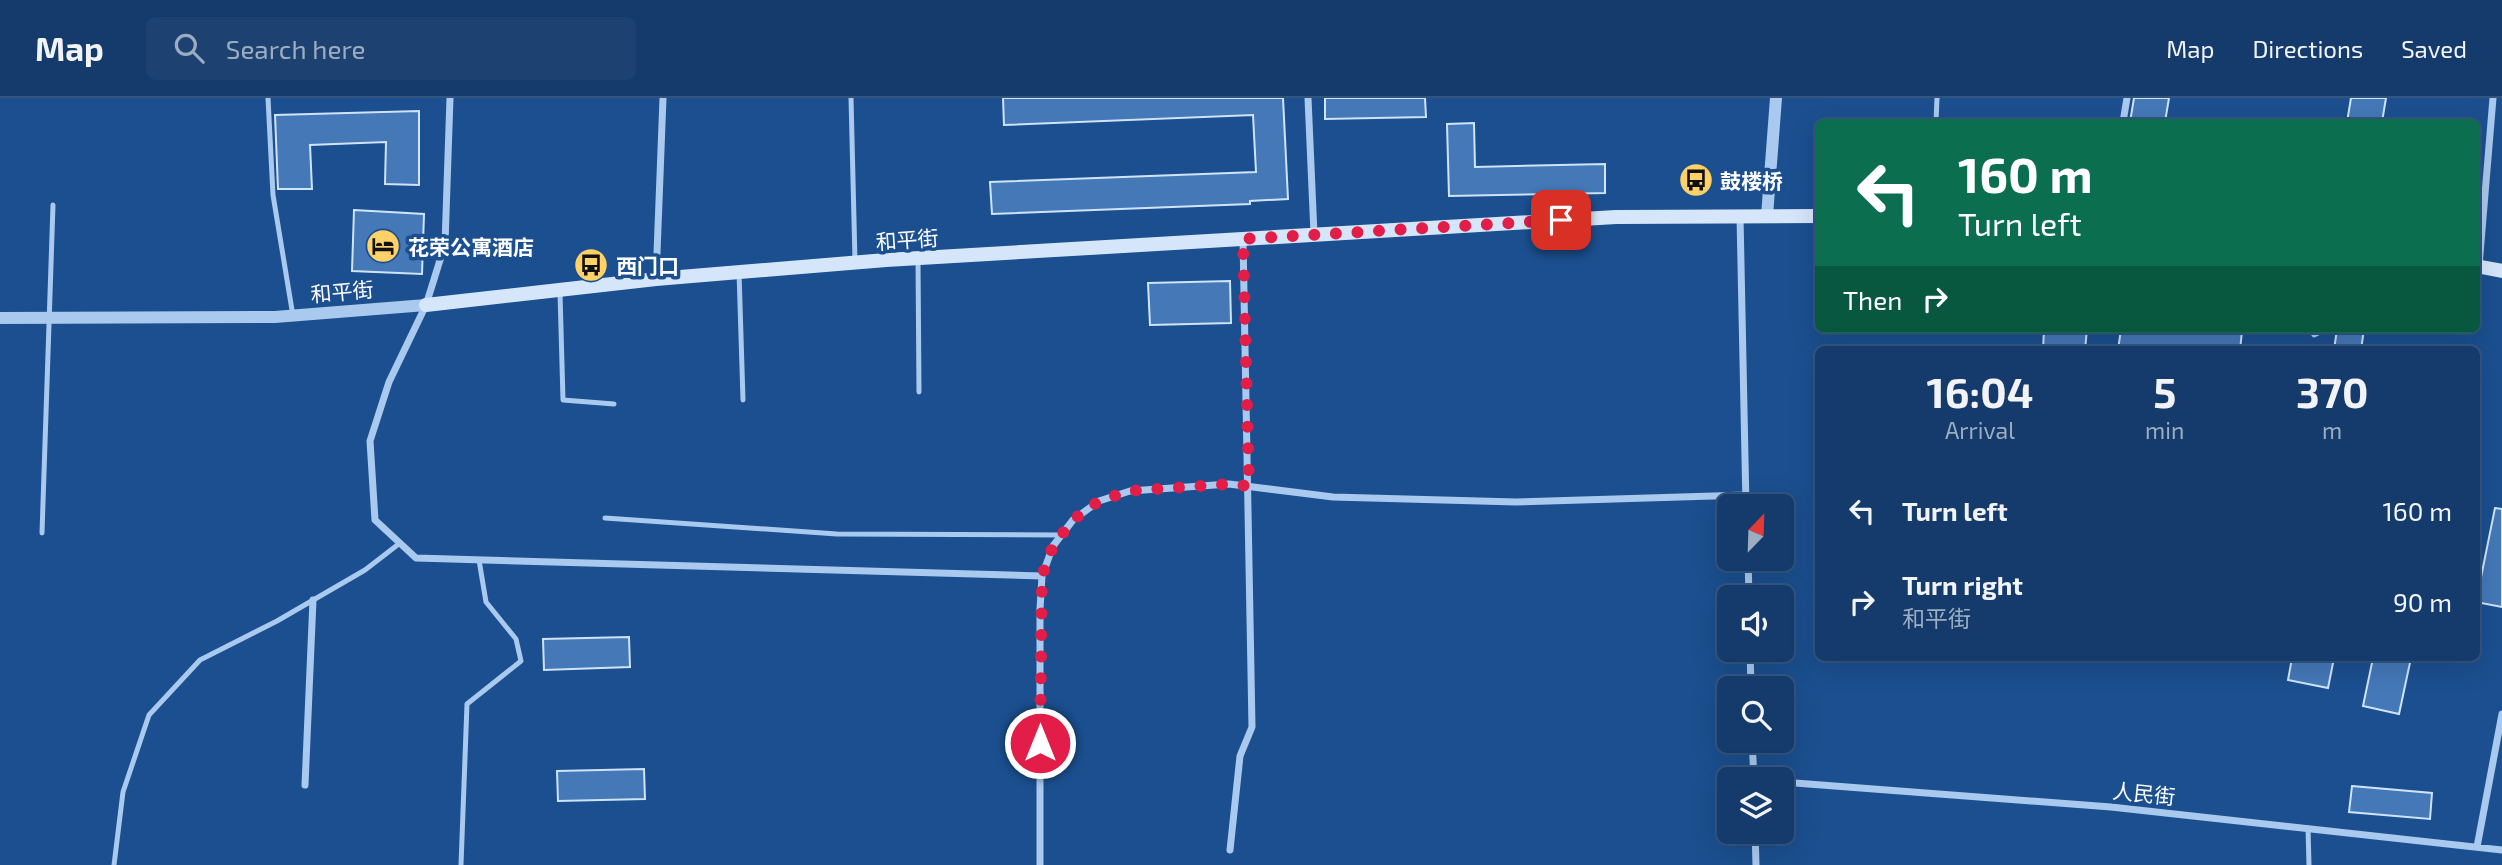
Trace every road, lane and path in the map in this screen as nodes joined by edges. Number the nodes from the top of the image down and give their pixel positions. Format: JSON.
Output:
{"nodes":[{"id":1,"x":268,"y":98,"type":"edge"},
{"id":2,"x":450,"y":98,"type":"edge"},
{"id":3,"x":663,"y":98,"type":"edge"},
{"id":4,"x":851,"y":98,"type":"edge"},
{"id":5,"x":1308,"y":98,"type":"edge"},
{"id":6,"x":1776,"y":98,"type":"edge"},
{"id":7,"x":1937,"y":98,"type":"edge"},
{"id":8,"x":2127,"y":98,"type":"edge"},
{"id":9,"x":2493,"y":98,"type":"edge"},
{"id":10,"x":1936,"y":119,"type":"edge"},
{"id":11,"x":2124,"y":119,"type":"edge"},
{"id":12,"x":53,"y":205,"type":"dead end"},
{"id":13,"x":1740,"y":216,"type":"junction"},
{"id":14,"x":1767,"y":216,"type":"junction"},
{"id":15,"x":1815,"y":216,"type":"edge"},
{"id":16,"x":1314,"y":235,"type":"junction"},
{"id":17,"x":2480,"y":235,"type":"edge"},
{"id":18,"x":1243,"y":239,"type":"junction"},
{"id":19,"x":918,"y":258,"type":"junction"},
{"id":20,"x":855,"y":264,"type":"junction"},
{"id":21,"x":2480,"y":267,"type":"edge"},
{"id":22,"x":2502,"y":271,"type":"edge"},
{"id":23,"x":739,"y":272,"type":"junction"},
{"id":24,"x":656,"y":278,"type":"junction"},
{"id":25,"x":560,"y":289,"type":"junction"},
{"id":26,"x":426,"y":305,"type":"junction"},
{"id":27,"x":293,"y":316,"type":"junction"},
{"id":28,"x":0,"y":317,"type":"edge"},
{"id":29,"x":49,"y":317,"type":"junction"},
{"id":30,"x":2318,"y":333,"type":"edge"},
{"id":31,"x":2314,"y":335,"type":"dead end"},
{"id":32,"x":919,"y":392,"type":"dead end"},
{"id":33,"x":743,"y":400,"type":"dead end"},
{"id":34,"x":614,"y":404,"type":"dead end"},
{"id":35,"x":1249,"y":486,"type":"junction"},
{"id":36,"x":1746,"y":494,"type":"edge"},
{"id":37,"x":1717,"y":496,"type":"edge"},
{"id":38,"x":605,"y":518,"type":"dead end"},
{"id":39,"x":42,"y":533,"type":"dead end"},
{"id":40,"x":1061,"y":536,"type":"junction"},
{"id":41,"x":400,"y":543,"type":"junction"},
{"id":42,"x":479,"y":560,"type":"junction"},
{"id":43,"x":1042,"y":576,"type":"junction"},
{"id":44,"x":313,"y":600,"type":"junction"},
{"id":45,"x":2502,"y":714,"type":"edge"},
{"id":46,"x":1794,"y":783,"type":"edge"},
{"id":47,"x":304,"y":785,"type":"dead end"},
{"id":48,"x":2308,"y":828,"type":"junction"},
{"id":49,"x":1755,"y":844,"type":"edge"},
{"id":50,"x":2477,"y":847,"type":"junction"},
{"id":51,"x":1230,"y":850,"type":"dead end"},
{"id":52,"x":2502,"y":850,"type":"edge"},
{"id":53,"x":114,"y":865,"type":"edge"},
{"id":54,"x":461,"y":865,"type":"edge"},
{"id":55,"x":1040,"y":865,"type":"edge"},
{"id":56,"x":1756,"y":865,"type":"edge"},
{"id":57,"x":2309,"y":865,"type":"edge"}],
"edges":[{"from":1,"to":27,"type":"lane"},
{"from":2,"to":26,"type":"street"},
{"from":3,"to":24,"type":"street"},
{"from":4,"to":20,"type":"lane"},
{"from":5,"to":16,"type":"street"},
{"from":6,"to":14,"type":"street"},
{"from":7,"to":10,"type":"lane"},
{"from":8,"to":11,"type":"street"},
{"from":9,"to":17,"type":"street"},
{"from":12,"to":29,"type":"lane"},
{"from":13,"to":14,"type":"main road","name":"和平街"},
{"from":13,"to":16,"type":"main road","name":"和平街"},
{"from":13,"to":36,"type":"street"},
{"from":14,"to":15,"type":"main road","name":"和平街"},
{"from":16,"to":18,"type":"main road","name":"和平街"},
{"from":18,"to":19,"type":"main road","name":"和平街"},
{"from":18,"to":35,"type":"street"},
{"from":19,"to":20,"type":"main road","name":"和平街"},
{"from":19,"to":32,"type":"lane"},
{"from":20,"to":23,"type":"main road","name":"和平街"},
{"from":21,"to":22,"type":"main road"},
{"from":23,"to":24,"type":"main road","name":"和平街"},
{"from":23,"to":33,"type":"lane"},
{"from":24,"to":25,"type":"main road","name":"和平街"},
{"from":25,"to":26,"type":"main road","name":"和平街"},
{"from":25,"to":34,"type":"lane"},
{"from":26,"to":27,"type":"street","name":"和平街"},
{"from":26,"to":41,"type":"street"},
{"from":27,"to":29,"type":"street","name":"和平街"},
{"from":28,"to":29,"type":"street","name":"和平街"},
{"from":29,"to":39,"type":"lane"},
{"from":30,"to":31,"type":"lane"},
{"from":35,"to":37,"type":"street"},
{"from":35,"to":40,"type":"street"},
{"from":35,"to":51,"type":"street"},
{"from":38,"to":40,"type":"lane"},
{"from":40,"to":43,"type":"street"},
{"from":41,"to":42,"type":"street"},
{"from":41,"to":44,"type":"lane"},
{"from":42,"to":43,"type":"street"},
{"from":42,"to":54,"type":"lane"},
{"from":43,"to":55,"type":"street"},
{"from":44,"to":47,"type":"street"},
{"from":44,"to":53,"type":"lane"},
{"from":45,"to":50,"type":"street"},
{"from":46,"to":48,"type":"street","name":"人民街"},
{"from":48,"to":50,"type":"street","name":"人民街"},
{"from":48,"to":57,"type":"lane"},
{"from":49,"to":56,"type":"street"},
{"from":50,"to":52,"type":"street","name":"人民街"}]}
